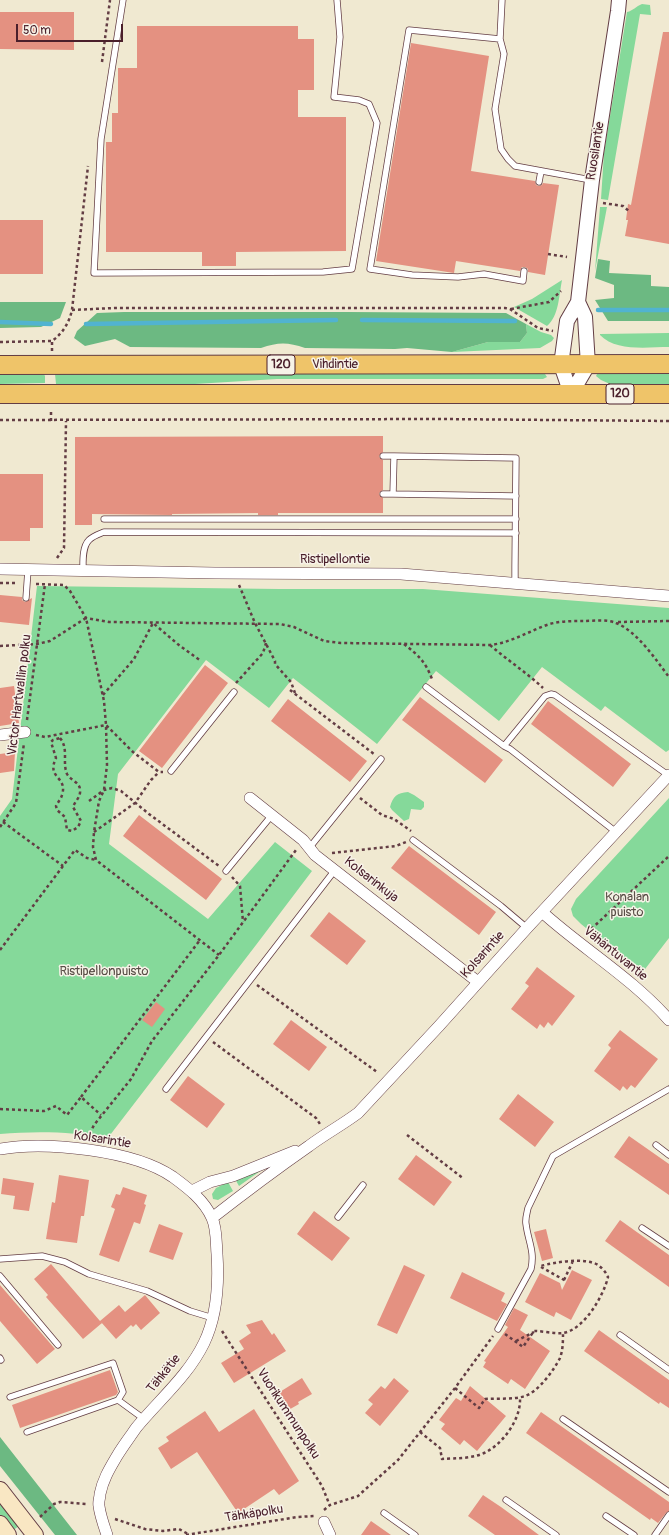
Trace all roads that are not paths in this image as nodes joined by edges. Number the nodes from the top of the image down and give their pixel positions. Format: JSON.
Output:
{"nodes":[{"id":1,"x":123,"y":0,"type":"edge"},
{"id":2,"x":337,"y":0,"type":"edge"},
{"id":3,"x":502,"y":0,"type":"edge"},
{"id":4,"x":619,"y":0,"type":"edge"},
{"id":5,"x":500,"y":40,"type":"junction"},
{"id":6,"x":541,"y":171,"type":"junction"},
{"id":7,"x":592,"y":180,"type":"junction"},
{"id":8,"x":539,"y":182,"type":"dead end"},
{"id":9,"x":524,"y":271,"type":"dead end"},
{"id":10,"x":578,"y":302,"type":"junction"},
{"id":11,"x":669,"y":364,"type":"edge"},
{"id":12,"x":0,"y":365,"type":"edge"},
{"id":13,"x":561,"y":365,"type":"junction"},
{"id":14,"x":588,"y":365,"type":"junction"},
{"id":15,"x":0,"y":394,"type":"edge"},
{"id":16,"x":571,"y":394,"type":"junction"},
{"id":17,"x":669,"y":394,"type":"edge"},
{"id":18,"x":383,"y":456,"type":"dead end"},
{"id":19,"x":394,"y":456,"type":"junction"},
{"id":20,"x":383,"y":494,"type":"dead end"},
{"id":21,"x":394,"y":494,"type":"junction"},
{"id":22,"x":516,"y":496,"type":"junction"},
{"id":23,"x":104,"y":519,"type":"dead end"},
{"id":24,"x":516,"y":519,"type":"junction"},
{"id":25,"x":516,"y":533,"type":"junction"},
{"id":26,"x":0,"y":569,"type":"edge"},
{"id":27,"x":28,"y":570,"type":"junction"},
{"id":28,"x":83,"y":571,"type":"junction"},
{"id":29,"x":515,"y":583,"type":"junction"},
{"id":30,"x":669,"y":596,"type":"edge"},
{"id":31,"x":26,"y":598,"type":"dead end"},
{"id":32,"x":426,"y":687,"type":"dead end"},
{"id":33,"x":234,"y":692,"type":"road end"},
{"id":34,"x":25,"y":732,"type":"road end"},
{"id":35,"x":0,"y":736,"type":"edge"},
{"id":36,"x":504,"y":746,"type":"junction"},
{"id":37,"x":381,"y":759,"type":"road end"},
{"id":38,"x":171,"y":771,"type":"road end"},
{"id":39,"x":669,"y":775,"type":"edge"},
{"id":40,"x":250,"y":798,"type":"dead end"},
{"id":41,"x":272,"y":815,"type":"junction"},
{"id":42,"x":616,"y":832,"type":"junction"},
{"id":43,"x":413,"y":840,"type":"road end"},
{"id":44,"x":310,"y":847,"type":"junction"},
{"id":45,"x":335,"y":870,"type":"junction"},
{"id":46,"x":226,"y":871,"type":"road end"},
{"id":47,"x":542,"y":912,"type":"junction"},
{"id":48,"x":526,"y":928,"type":"junction"},
{"id":49,"x":478,"y":982,"type":"junction"},
{"id":50,"x":669,"y":1020,"type":"edge"},
{"id":51,"x":166,"y":1089,"type":"dead end"},
{"id":52,"x":669,"y":1089,"type":"edge"},
{"id":53,"x":310,"y":1145,"type":"junction"},
{"id":54,"x":656,"y":1145,"type":"dead end"},
{"id":55,"x":0,"y":1149,"type":"edge"},
{"id":56,"x":669,"y":1155,"type":"edge"},
{"id":57,"x":363,"y":1185,"type":"dead end"},
{"id":58,"x":192,"y":1191,"type":"junction"},
{"id":59,"x":338,"y":1217,"type":"dead end"},
{"id":60,"x":212,"y":1218,"type":"junction"},
{"id":61,"x":642,"y":1228,"type":"dead end"},
{"id":62,"x":669,"y":1246,"type":"edge"},
{"id":63,"x":0,"y":1259,"type":"edge"},
{"id":64,"x":0,"y":1276,"type":"edge"},
{"id":65,"x":212,"y":1321,"type":"junction"},
{"id":66,"x":498,"y":1329,"type":"road end"},
{"id":67,"x":620,"y":1335,"type":"dead end"},
{"id":68,"x":58,"y":1345,"type":"dead end"},
{"id":69,"x":669,"y":1370,"type":"edge"},
{"id":70,"x":10,"y":1397,"type":"dead end"},
{"id":71,"x":118,"y":1400,"type":"junction"},
{"id":72,"x":144,"y":1419,"type":"junction"},
{"id":73,"x":563,"y":1420,"type":"dead end"},
{"id":74,"x":27,"y":1432,"type":"dead end"},
{"id":75,"x":0,"y":1490,"type":"edge"},
{"id":76,"x":669,"y":1492,"type":"edge"},
{"id":77,"x":506,"y":1500,"type":"dead end"},
{"id":78,"x":384,"y":1513,"type":"dead end"},
{"id":79,"x":606,"y":1516,"type":"dead end"},
{"id":80,"x":669,"y":1516,"type":"edge"},
{"id":81,"x":324,"y":1522,"type":"road end"},
{"id":82,"x":0,"y":1524,"type":"edge"},
{"id":83,"x":8,"y":1535,"type":"edge"},
{"id":84,"x":35,"y":1535,"type":"edge"},
{"id":85,"x":107,"y":1535,"type":"edge"},
{"id":86,"x":330,"y":1535,"type":"edge"},
{"id":87,"x":415,"y":1535,"type":"edge"},
{"id":88,"x":556,"y":1535,"type":"edge"},
{"id":89,"x":634,"y":1535,"type":"edge"},
{"id":90,"x":655,"y":1535,"type":"edge"}],
"edges":[{"from":1,"to":2,"type":"lane"},
{"from":3,"to":5,"type":"lane"},
{"from":4,"to":7,"type":"street","name":"Ruosilantie"},
{"from":5,"to":6,"type":"lane"},
{"from":5,"to":9,"type":"lane"},
{"from":6,"to":7,"type":"lane"},
{"from":6,"to":8,"type":"lane"},
{"from":7,"to":10,"type":"street","name":"Ruosilantie"},
{"from":10,"to":13,"type":"street","name":"Ruosilantie"},
{"from":10,"to":14,"type":"street"},
{"from":11,"to":14,"type":"main road","name":"Vihdintie","number":"120"},
{"from":12,"to":13,"type":"main road","name":"Vihdintie","number":"120"},
{"from":13,"to":14,"type":"main road","name":"Vihdintie","number":"120"},
{"from":13,"to":16,"type":"street","name":"Ruosilantie"},
{"from":14,"to":16,"type":"street"},
{"from":15,"to":16,"type":"main road","number":"120"},
{"from":16,"to":17,"type":"main road","number":"120"},
{"from":18,"to":19,"type":"lane"},
{"from":19,"to":21,"type":"lane"},
{"from":19,"to":22,"type":"lane"},
{"from":20,"to":21,"type":"lane"},
{"from":21,"to":22,"type":"lane"},
{"from":22,"to":24,"type":"lane"},
{"from":23,"to":24,"type":"lane"},
{"from":24,"to":25,"type":"lane"},
{"from":25,"to":28,"type":"lane"},
{"from":25,"to":29,"type":"lane"},
{"from":26,"to":27,"type":"street","name":"Ristipellontie"},
{"from":27,"to":28,"type":"street","name":"Ristipellontie"},
{"from":27,"to":31,"type":"lane"},
{"from":28,"to":29,"type":"street","name":"Ristipellontie"},
{"from":29,"to":30,"type":"street","name":"Ristipellontie"},
{"from":32,"to":36,"type":"lane"},
{"from":33,"to":38,"type":"lane"},
{"from":34,"to":35,"type":"street"},
{"from":36,"to":39,"type":"lane"},
{"from":36,"to":42,"type":"lane"},
{"from":37,"to":44,"type":"lane"},
{"from":39,"to":42,"type":"street","name":"Kolsarintie"},
{"from":40,"to":41,"type":"street","name":"Kolsarinkuja"},
{"from":41,"to":44,"type":"street","name":"Kolsarinkuja"},
{"from":41,"to":46,"type":"lane"},
{"from":42,"to":47,"type":"street","name":"Kolsarintie"},
{"from":43,"to":48,"type":"lane"},
{"from":44,"to":45,"type":"street","name":"Kolsarinkuja"},
{"from":45,"to":49,"type":"street","name":"Kolsarinkuja"},
{"from":45,"to":51,"type":"lane"},
{"from":47,"to":48,"type":"street","name":"Kolsarintie"},
{"from":47,"to":50,"type":"street","name":"Vähäntuvantie"},
{"from":48,"to":49,"type":"street","name":"Kolsarintie"},
{"from":49,"to":53,"type":"street","name":"Kolsarintie"},
{"from":52,"to":66,"type":"lane"},
{"from":53,"to":58,"type":"street","name":"Kolsarintie"},
{"from":53,"to":60,"type":"street","name":"Kolsarintie"},
{"from":54,"to":56,"type":"lane"},
{"from":55,"to":58,"type":"street","name":"Kolsarintie"},
{"from":57,"to":59,"type":"lane"},
{"from":58,"to":60,"type":"street","name":"Kolsarintie"},
{"from":60,"to":65,"type":"street","name":"Tähkätie"},
{"from":61,"to":62,"type":"lane"},
{"from":63,"to":65,"type":"lane"},
{"from":64,"to":68,"type":"lane"},
{"from":65,"to":72,"type":"street","name":"Tähkätie"},
{"from":67,"to":69,"type":"lane"},
{"from":70,"to":71,"type":"lane"},
{"from":71,"to":72,"type":"lane"},
{"from":71,"to":74,"type":"lane"},
{"from":72,"to":85,"type":"street","name":"Tähkätie"},
{"from":73,"to":76,"type":"lane"},
{"from":75,"to":84,"type":"main road"},
{"from":77,"to":88,"type":"lane"},
{"from":78,"to":87,"type":"lane"},
{"from":79,"to":89,"type":"lane"},
{"from":80,"to":90,"type":"lane"},
{"from":81,"to":86,"type":"street"},
{"from":82,"to":83,"type":"main road"}]}
